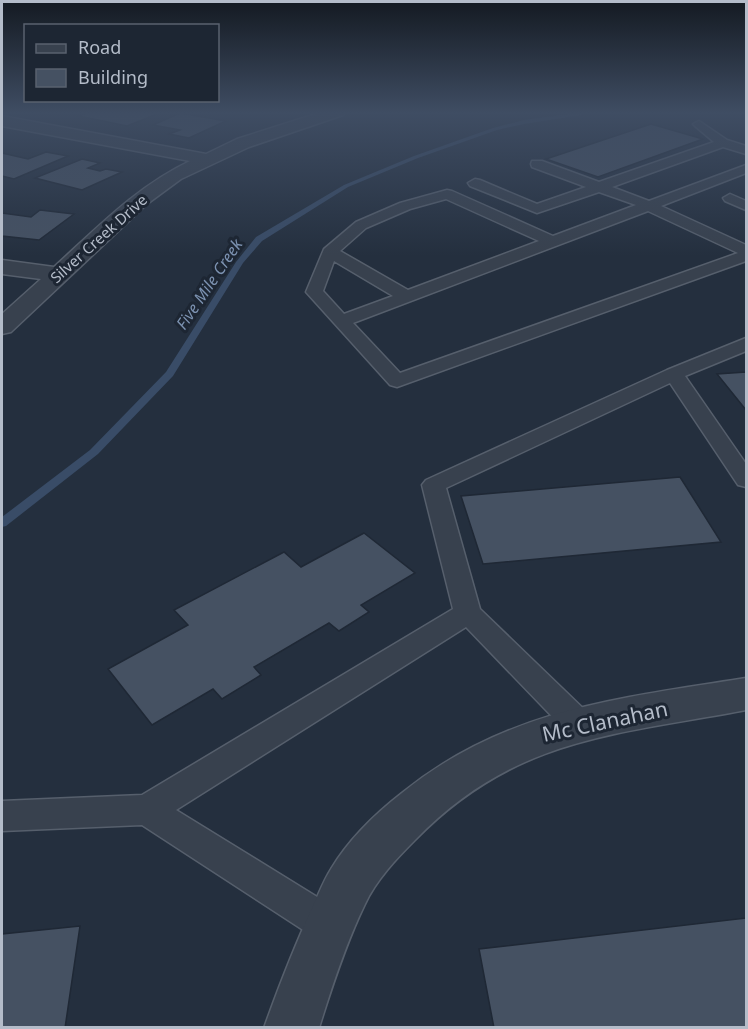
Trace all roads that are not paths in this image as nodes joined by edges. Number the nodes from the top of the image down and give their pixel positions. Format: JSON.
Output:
{"nodes":[{"id":1,"x":204,"y":160,"type":"edge"},
{"id":2,"x":675,"y":160,"type":"edge"},
{"id":3,"x":537,"y":164,"type":"dead end"},
{"id":4,"x":747,"y":169,"type":"edge"},
{"id":5,"x":475,"y":183,"type":"dead end"},
{"id":6,"x":599,"y":187,"type":"junction"},
{"id":7,"x":730,"y":198,"type":"dead end"},
{"id":8,"x":650,"y":206,"type":"junction"},
{"id":9,"x":747,"y":206,"type":"edge"},
{"id":10,"x":553,"y":242,"type":"junction"},
{"id":11,"x":747,"y":251,"type":"edge"},
{"id":12,"x":330,"y":252,"type":"junction"},
{"id":13,"x":747,"y":256,"type":"edge"},
{"id":14,"x":2,"y":267,"type":"edge"},
{"id":15,"x":59,"y":274,"type":"junction"},
{"id":16,"x":407,"y":297,"type":"junction"},
{"id":17,"x":341,"y":321,"type":"junction"},
{"id":18,"x":2,"y":327,"type":"edge"},
{"id":19,"x":747,"y":344,"type":"edge"},
{"id":20,"x":674,"y":374,"type":"junction"},
{"id":21,"x":747,"y":480,"type":"edge"},
{"id":22,"x":468,"y":613,"type":"junction"},
{"id":23,"x":747,"y":694,"type":"edge"},
{"id":24,"x":579,"y":724,"type":"junction"},
{"id":25,"x":147,"y":810,"type":"junction"},
{"id":26,"x":2,"y":816,"type":"edge"},
{"id":27,"x":330,"y":926,"type":"junction"},
{"id":28,"x":291,"y":1028,"type":"edge"}],
"edges":[{"from":1,"to":15,"type":"street","name":"Silver Creek Drive"},
{"from":2,"to":6,"type":"lane"},
{"from":3,"to":6,"type":"lane"},
{"from":4,"to":8,"type":"lane"},
{"from":5,"to":6,"type":"lane"},
{"from":6,"to":8,"type":"lane"},
{"from":7,"to":9,"type":"lane"},
{"from":8,"to":10,"type":"lane"},
{"from":8,"to":11,"type":"lane"},
{"from":10,"to":12,"type":"lane"},
{"from":10,"to":16,"type":"lane"},
{"from":12,"to":16,"type":"lane"},
{"from":12,"to":17,"type":"lane"},
{"from":13,"to":17,"type":"lane"},
{"from":14,"to":15,"type":"street"},
{"from":15,"to":18,"type":"street","name":"Silver Creek Drive"},
{"from":16,"to":17,"type":"lane"},
{"from":19,"to":20,"type":"lane"},
{"from":20,"to":21,"type":"lane"},
{"from":20,"to":22,"type":"lane"},
{"from":22,"to":24,"type":"lane"},
{"from":22,"to":25,"type":"lane"},
{"from":23,"to":24,"type":"street","name":"Mc Clanahan"},
{"from":24,"to":27,"type":"street","name":"Mc Clanahan"},
{"from":25,"to":26,"type":"lane"},
{"from":25,"to":27,"type":"lane"},
{"from":27,"to":28,"type":"street","name":"Mc Clanahan"}]}
